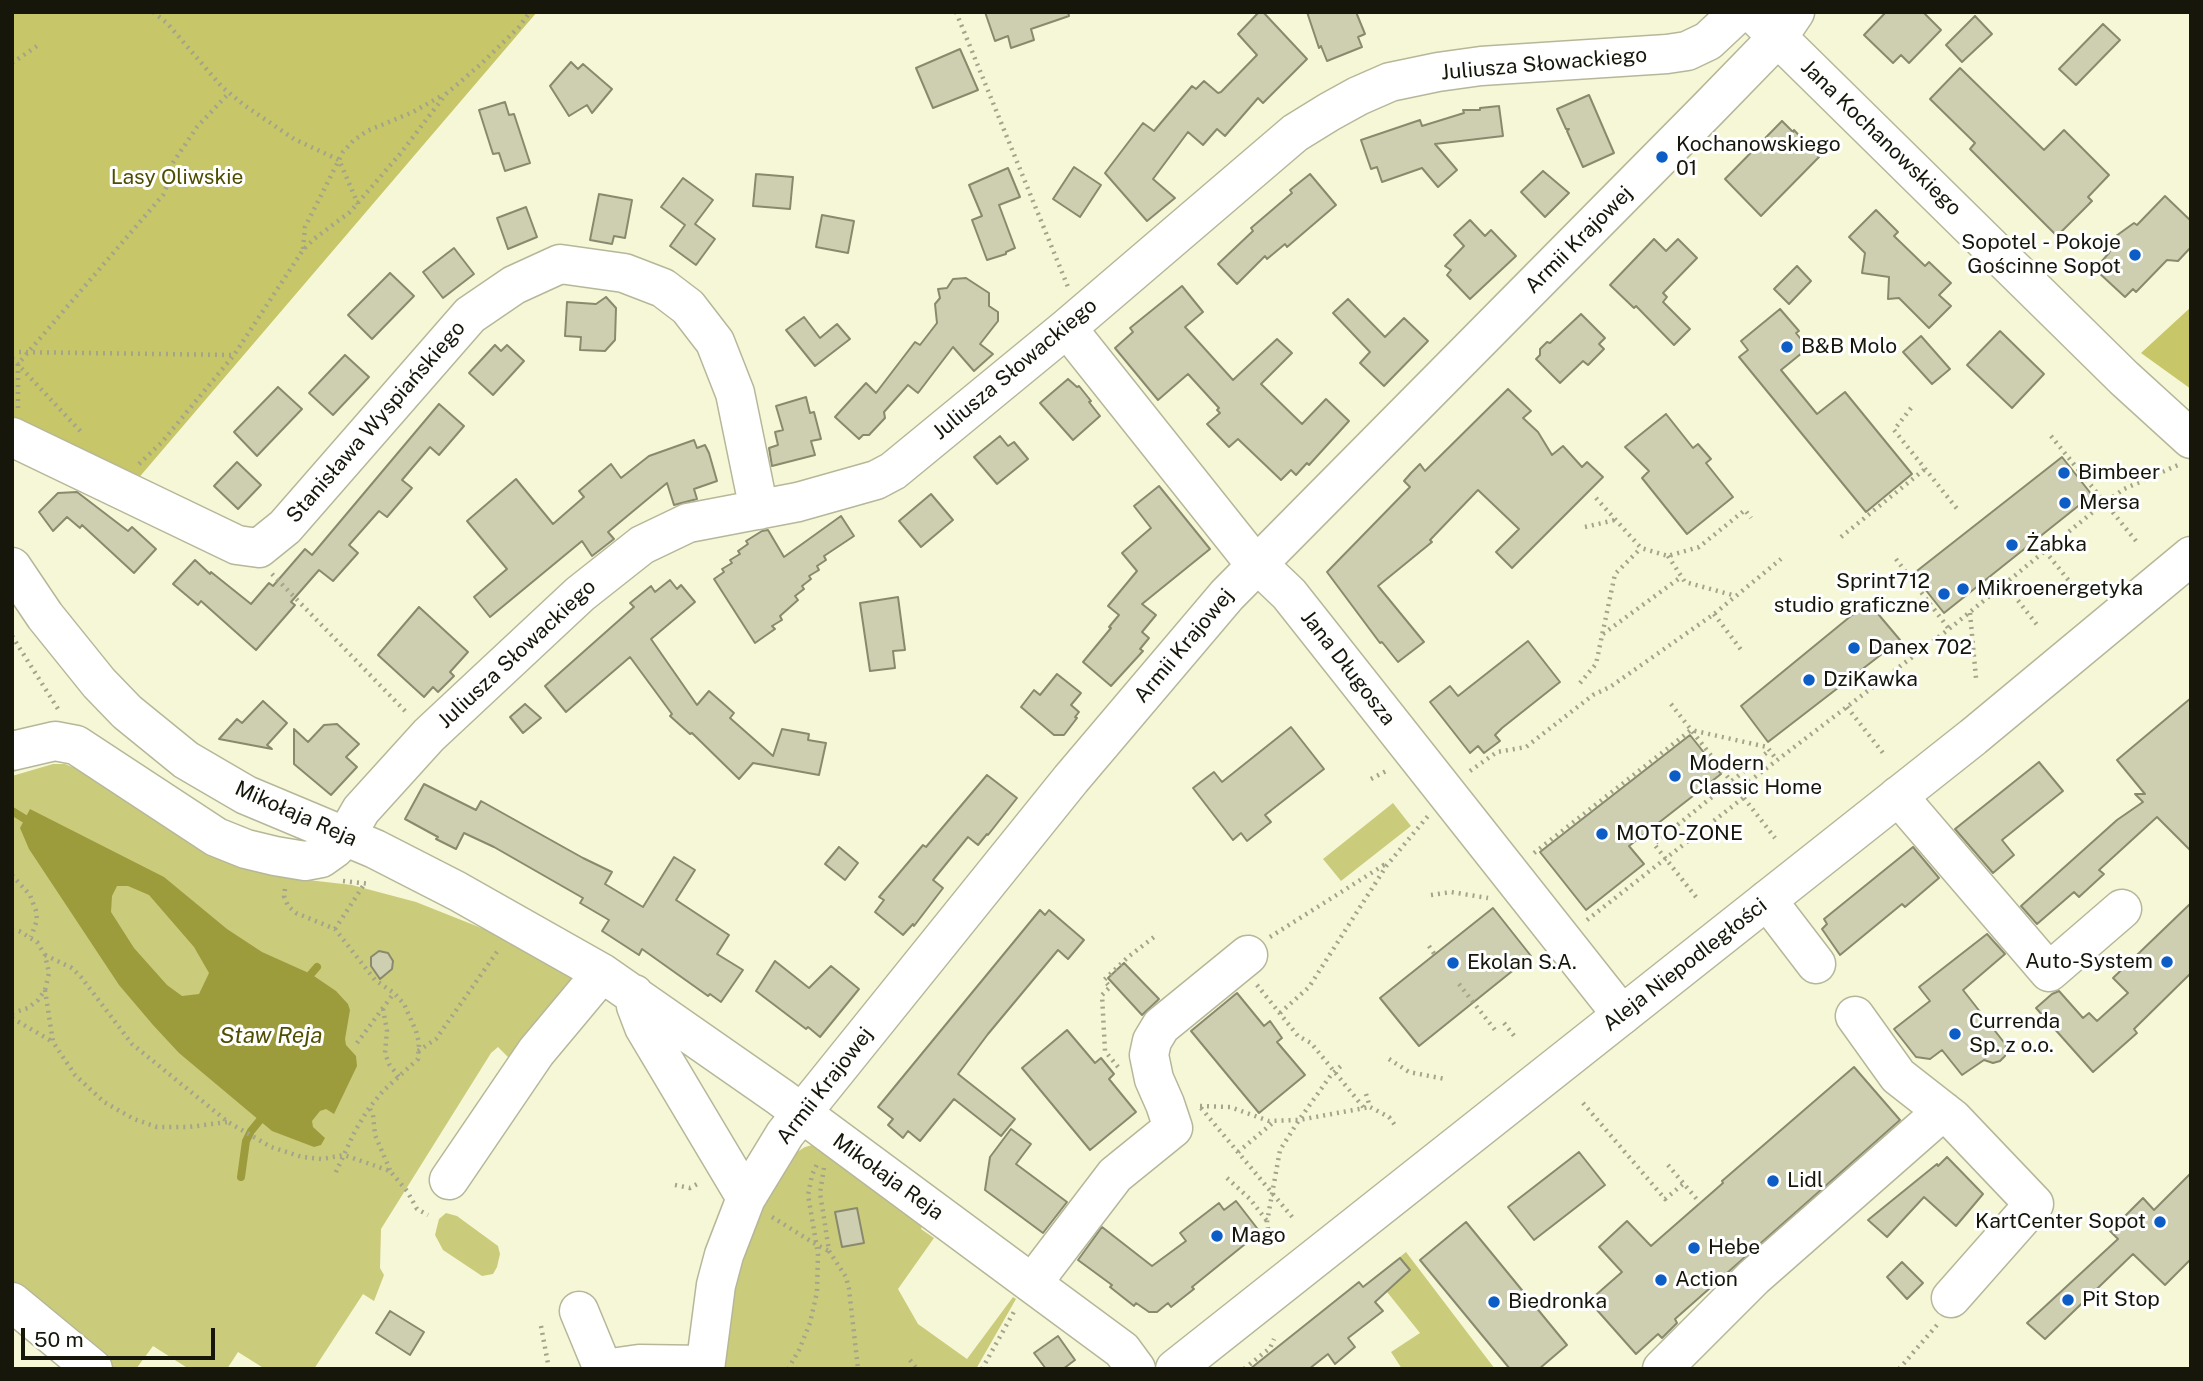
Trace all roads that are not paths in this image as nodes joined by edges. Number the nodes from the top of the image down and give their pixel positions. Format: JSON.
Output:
{"nodes":[{"id":1,"x":1739,"y":12,"type":"edge"},
{"id":2,"x":1775,"y":21,"type":"edge"},
{"id":3,"x":1687,"y":51,"type":"junction"},
{"id":4,"x":1719,"y":98,"type":"junction"},
{"id":5,"x":1067,"y":327,"type":"junction"},
{"id":6,"x":15,"y":442,"type":"edge"},
{"id":7,"x":2185,"y":452,"type":"edge"},
{"id":8,"x":759,"y":510,"type":"junction"},
{"id":9,"x":2191,"y":556,"type":"edge"},
{"id":10,"x":1257,"y":563,"type":"junction"},
{"id":11,"x":12,"y":568,"type":"edge"},
{"id":12,"x":12,"y":751,"type":"edge"},
{"id":13,"x":1898,"y":796,"type":"junction"},
{"id":14,"x":346,"y":836,"type":"junction"},
{"id":15,"x":1768,"y":900,"type":"junction"},
{"id":16,"x":2122,"y":909,"type":"dead end"},
{"id":17,"x":1816,"y":964,"type":"dead end"},
{"id":18,"x":1247,"y":968,"type":"road end"},
{"id":19,"x":602,"y":973,"type":"junction"},
{"id":20,"x":634,"y":994,"type":"junction"},
{"id":21,"x":1622,"y":1015,"type":"junction"},
{"id":22,"x":1855,"y":1016,"type":"dead end"},
{"id":23,"x":1943,"y":1111,"type":"junction"},
{"id":24,"x":802,"y":1114,"type":"junction"},
{"id":25,"x":449,"y":1180,"type":"dead end"},
{"id":26,"x":754,"y":1205,"type":"junction"},
{"id":27,"x":1034,"y":1284,"type":"junction"},
{"id":28,"x":1951,"y":1298,"type":"road end"},
{"id":29,"x":12,"y":1301,"type":"edge"},
{"id":30,"x":579,"y":1311,"type":"dead end"},
{"id":31,"x":705,"y":1367,"type":"edge"},
{"id":32,"x":93,"y":1369,"type":"edge"},
{"id":33,"x":603,"y":1369,"type":"edge"},
{"id":34,"x":1136,"y":1369,"type":"edge"},
{"id":35,"x":1175,"y":1369,"type":"edge"},
{"id":36,"x":1662,"y":1369,"type":"edge"}],
"edges":[{"from":1,"to":3,"type":"street","name":"Juliusza Słowackiego"},
{"from":2,"to":4,"type":"street","name":"Armii Krajowej"},
{"from":2,"to":7,"type":"street","name":"Jana Kochanowskiego"},
{"from":3,"to":4,"type":"street"},
{"from":3,"to":5,"type":"street","name":"Juliusza Słowackiego"},
{"from":4,"to":10,"type":"street","name":"Armii Krajowej"},
{"from":5,"to":8,"type":"street","name":"Juliusza Słowackiego"},
{"from":5,"to":10,"type":"street","name":"Jana Długosza"},
{"from":6,"to":8,"type":"street","name":"Stanisława Wyspiańskiego"},
{"from":8,"to":14,"type":"street","name":"Juliusza Słowackiego"},
{"from":9,"to":13,"type":"street","name":"Aleja Niepodległości"},
{"from":10,"to":21,"type":"street","name":"Jana Długosza"},
{"from":10,"to":24,"type":"street","name":"Armii Krajowej"},
{"from":11,"to":14,"type":"street","name":"Mikołaja Reja"},
{"from":12,"to":14,"type":"street","name":"Juliusza Słowackiego"},
{"from":13,"to":15,"type":"street","name":"Aleja Niepodległości"},
{"from":13,"to":16,"type":"street"},
{"from":14,"to":19,"type":"street","name":"Mikołaja Reja"},
{"from":15,"to":17,"type":"street"},
{"from":15,"to":21,"type":"street","name":"Aleja Niepodległości"},
{"from":18,"to":27,"type":"street"},
{"from":19,"to":20,"type":"street","name":"Mikołaja Reja"},
{"from":19,"to":25,"type":"street"},
{"from":20,"to":24,"type":"street","name":"Mikołaja Reja"},
{"from":20,"to":26,"type":"street"},
{"from":21,"to":35,"type":"street","name":"Aleja Niepodległości"},
{"from":22,"to":23,"type":"street"},
{"from":23,"to":28,"type":"street"},
{"from":23,"to":36,"type":"street"},
{"from":24,"to":26,"type":"street","name":"Armii Krajowej"},
{"from":24,"to":27,"type":"street","name":"Mikołaja Reja"},
{"from":26,"to":31,"type":"street","name":"Armii Krajowej"},
{"from":27,"to":34,"type":"street","name":"Mikołaja Reja"},
{"from":29,"to":32,"type":"street"},
{"from":30,"to":33,"type":"street"},
{"from":31,"to":33,"type":"street"}]}
